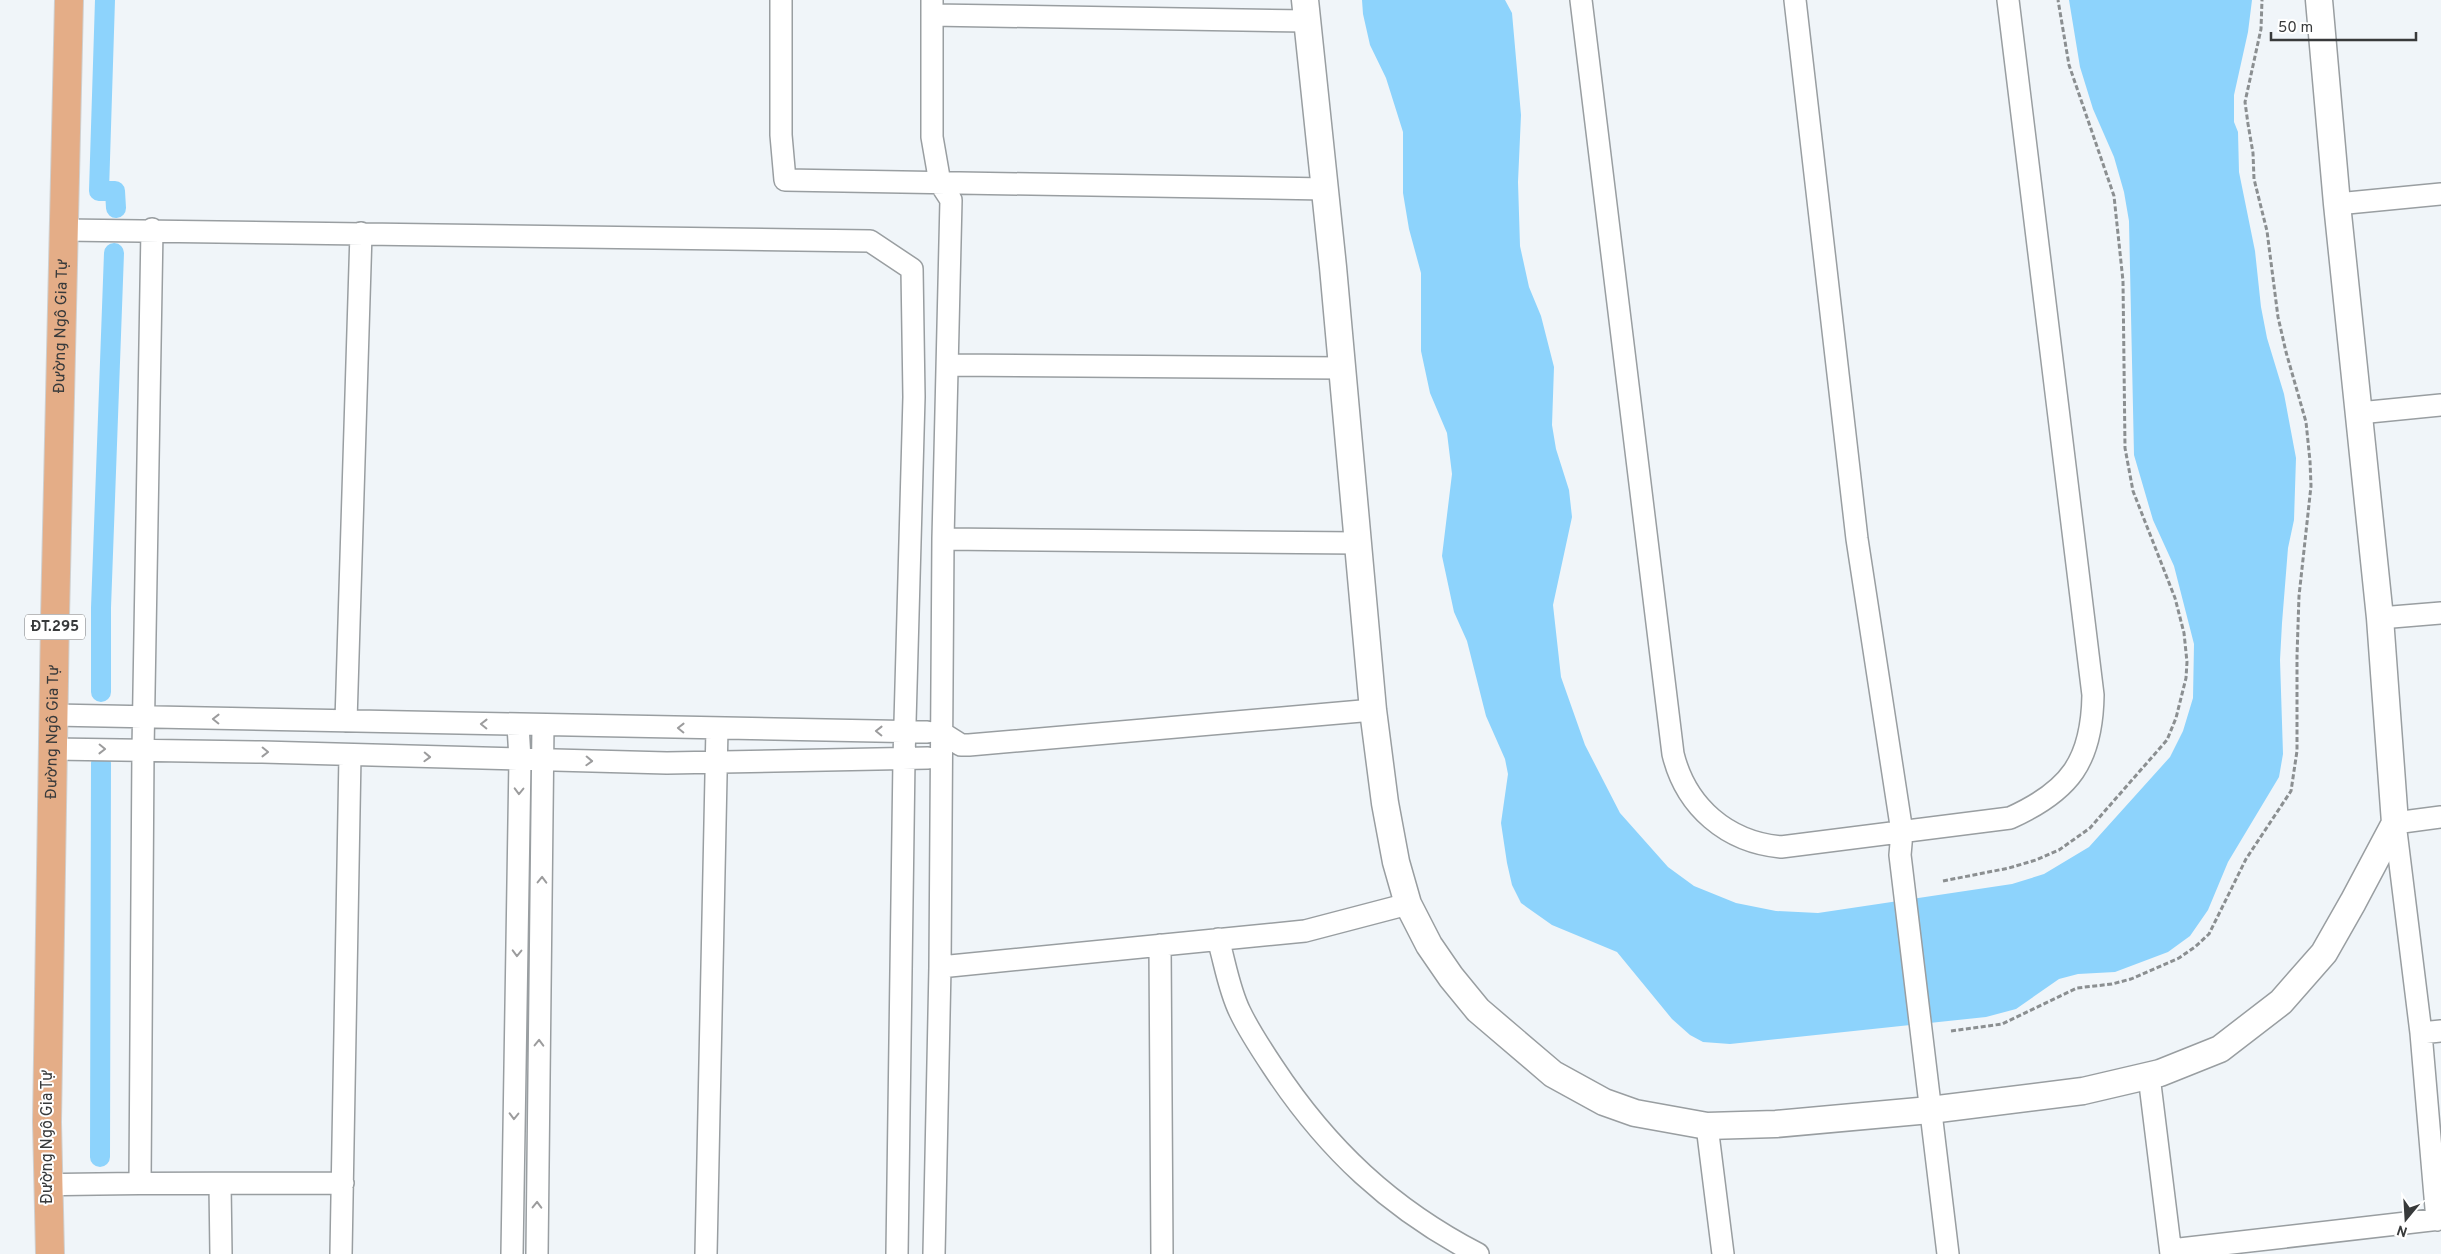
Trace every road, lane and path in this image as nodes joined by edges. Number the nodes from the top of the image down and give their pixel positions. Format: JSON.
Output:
{"nodes":[{"id":1,"x":69,"y":0,"type":"edge"},
{"id":2,"x":781,"y":0,"type":"edge"},
{"id":3,"x":1581,"y":0,"type":"edge"},
{"id":4,"x":1796,"y":0,"type":"edge"},
{"id":5,"x":2008,"y":0,"type":"edge"},
{"id":6,"x":2058,"y":0,"type":"edge"},
{"id":7,"x":2262,"y":0,"type":"edge"},
{"id":8,"x":2319,"y":0,"type":"edge"},
{"id":9,"x":932,"y":8,"type":"edge"},
{"id":10,"x":1306,"y":10,"type":"edge"},
{"id":11,"x":940,"y":183,"type":"junction"},
{"id":12,"x":1325,"y":189,"type":"junction"},
{"id":13,"x":2441,"y":194,"type":"edge"},
{"id":14,"x":2338,"y":204,"type":"junction"},
{"id":15,"x":64,"y":230,"type":"junction"},
{"id":16,"x":152,"y":230,"type":"junction"},
{"id":17,"x":361,"y":233,"type":"junction"},
{"id":18,"x":948,"y":365,"type":"junction"},
{"id":19,"x":1342,"y":368,"type":"junction"},
{"id":20,"x":2441,"y":406,"type":"edge"},
{"id":21,"x":2359,"y":413,"type":"junction"},
{"id":22,"x":943,"y":539,"type":"junction"},
{"id":23,"x":1358,"y":543,"type":"junction"},
{"id":24,"x":2441,"y":612,"type":"edge"},
{"id":25,"x":2380,"y":618,"type":"junction"},
{"id":26,"x":1373,"y":710,"type":"junction"},
{"id":27,"x":54,"y":715,"type":"junction"},
{"id":28,"x":145,"y":718,"type":"junction"},
{"id":29,"x":342,"y":721,"type":"junction"},
{"id":30,"x":518,"y":724,"type":"junction"},
{"id":31,"x":543,"y":725,"type":"junction"},
{"id":32,"x":717,"y":728,"type":"junction"},
{"id":33,"x":906,"y":732,"type":"junction"},
{"id":34,"x":935,"y":732,"type":"junction"},
{"id":35,"x":961,"y":745,"type":"junction"},
{"id":36,"x":53,"y":749,"type":"junction"},
{"id":37,"x":143,"y":750,"type":"junction"},
{"id":38,"x":345,"y":754,"type":"junction"},
{"id":39,"x":935,"y":758,"type":"junction"},
{"id":40,"x":520,"y":759,"type":"junction"},
{"id":41,"x":904,"y":759,"type":"junction"},
{"id":42,"x":543,"y":760,"type":"junction"},
{"id":43,"x":715,"y":762,"type":"junction"},
{"id":44,"x":2441,"y":817,"type":"edge"},
{"id":45,"x":2395,"y":823,"type":"junction"},
{"id":46,"x":1902,"y":832,"type":"junction"},
{"id":47,"x":2365,"y":877,"type":"junction"},
{"id":48,"x":1943,"y":881,"type":"dead end"},
{"id":49,"x":2403,"y":882,"type":"junction"},
{"id":50,"x":1408,"y":904,"type":"junction"},
{"id":51,"x":1218,"y":939,"type":"junction"},
{"id":52,"x":1160,"y":946,"type":"junction"},
{"id":53,"x":940,"y":967,"type":"junction"},
{"id":54,"x":516,"y":982,"type":"junction"},
{"id":55,"x":540,"y":982,"type":"junction"},
{"id":56,"x":1951,"y":1031,"type":"dead end"},
{"id":57,"x":2431,"y":1032,"type":"edge"},
{"id":58,"x":2149,"y":1076,"type":"junction"},
{"id":59,"x":1930,"y":1110,"type":"junction"},
{"id":60,"x":1707,"y":1126,"type":"junction"},
{"id":61,"x":538,"y":1166,"type":"junction"},
{"id":62,"x":513,"y":1167,"type":"junction"},
{"id":63,"x":140,"y":1182,"type":"junction"},
{"id":64,"x":343,"y":1182,"type":"junction"},
{"id":65,"x":220,"y":1184,"type":"junction"},
{"id":66,"x":48,"y":1185,"type":"junction"},
{"id":67,"x":2439,"y":1220,"type":"edge"},
{"id":68,"x":2171,"y":1252,"type":"edge"},
{"id":69,"x":50,"y":1254,"type":"edge"},
{"id":70,"x":221,"y":1254,"type":"edge"},
{"id":71,"x":341,"y":1254,"type":"edge"},
{"id":72,"x":512,"y":1254,"type":"edge"},
{"id":73,"x":536,"y":1254,"type":"edge"},
{"id":74,"x":706,"y":1254,"type":"edge"},
{"id":75,"x":897,"y":1254,"type":"edge"},
{"id":76,"x":934,"y":1254,"type":"edge"},
{"id":77,"x":1162,"y":1254,"type":"edge"},
{"id":78,"x":1478,"y":1254,"type":"edge"},
{"id":79,"x":1723,"y":1254,"type":"edge"},
{"id":80,"x":1948,"y":1254,"type":"edge"}],
"edges":[{"from":1,"to":15,"type":"main road","name":"Đường Ngô Gia Tự","number":"ĐT.295"},
{"from":2,"to":11,"type":"street"},
{"from":3,"to":46,"type":"street"},
{"from":4,"to":46,"type":"street"},
{"from":5,"to":46,"type":"street"},
{"from":6,"to":48,"type":"path"},
{"from":7,"to":56,"type":"path"},
{"from":8,"to":14,"type":"street"},
{"from":9,"to":10,"type":"street"},
{"from":9,"to":11,"type":"street"},
{"from":10,"to":12,"type":"street"},
{"from":11,"to":12,"type":"street"},
{"from":11,"to":18,"type":"street"},
{"from":12,"to":19,"type":"street"},
{"from":13,"to":14,"type":"street"},
{"from":14,"to":21,"type":"street"},
{"from":15,"to":16,"type":"street"},
{"from":15,"to":27,"type":"main road","name":"Đường Ngô Gia Tự","number":"ĐT.295"},
{"from":16,"to":17,"type":"street"},
{"from":16,"to":28,"type":"street"},
{"from":17,"to":29,"type":"street"},
{"from":17,"to":33,"type":"street"},
{"from":18,"to":19,"type":"street"},
{"from":18,"to":22,"type":"street"},
{"from":19,"to":23,"type":"street"},
{"from":20,"to":21,"type":"street"},
{"from":21,"to":25,"type":"street"},
{"from":22,"to":23,"type":"street"},
{"from":22,"to":34,"type":"street"},
{"from":23,"to":26,"type":"street"},
{"from":24,"to":25,"type":"street"},
{"from":25,"to":45,"type":"street"},
{"from":26,"to":35,"type":"street"},
{"from":26,"to":50,"type":"street"},
{"from":27,"to":28,"type":"street"},
{"from":27,"to":36,"type":"main road","name":"Đường Ngô Gia Tự","number":"ĐT.295"},
{"from":29,"to":28,"type":"street","one_way":true},
{"from":28,"to":37,"type":"street"},
{"from":30,"to":29,"type":"street","one_way":true},
{"from":29,"to":38,"type":"street"},
{"from":30,"to":31,"type":"street"},
{"from":30,"to":40,"type":"street"},
{"from":32,"to":31,"type":"street","one_way":true},
{"from":31,"to":42,"type":"street"},
{"from":33,"to":32,"type":"street","one_way":true},
{"from":32,"to":43,"type":"street"},
{"from":33,"to":34,"type":"street"},
{"from":33,"to":41,"type":"street"},
{"from":34,"to":35,"type":"street"},
{"from":34,"to":39,"type":"street"},
{"from":35,"to":39,"type":"street"},
{"from":36,"to":37,"type":"street","one_way":true},
{"from":36,"to":66,"type":"main road","name":"Đường Ngô Gia Tự","number":"ĐT.295"},
{"from":37,"to":38,"type":"street","one_way":true},
{"from":37,"to":63,"type":"street"},
{"from":38,"to":40,"type":"street","one_way":true},
{"from":38,"to":64,"type":"street"},
{"from":39,"to":41,"type":"street"},
{"from":39,"to":53,"type":"street"},
{"from":40,"to":42,"type":"street"},
{"from":40,"to":54,"type":"street","one_way":true},
{"from":41,"to":43,"type":"street"},
{"from":41,"to":75,"type":"street"},
{"from":42,"to":43,"type":"street","one_way":true},
{"from":55,"to":42,"type":"street","one_way":true},
{"from":43,"to":74,"type":"street"},
{"from":44,"to":45,"type":"street"},
{"from":45,"to":47,"type":"street"},
{"from":45,"to":49,"type":"street"},
{"from":46,"to":59,"type":"street"},
{"from":47,"to":49,"type":"street"},
{"from":47,"to":58,"type":"street"},
{"from":49,"to":57,"type":"street"},
{"from":50,"to":51,"type":"street"},
{"from":50,"to":60,"type":"street"},
{"from":51,"to":52,"type":"street"},
{"from":51,"to":78,"type":"street"},
{"from":52,"to":53,"type":"street"},
{"from":52,"to":77,"type":"street"},
{"from":53,"to":76,"type":"street"},
{"from":54,"to":55,"type":"street"},
{"from":54,"to":62,"type":"street","one_way":true},
{"from":61,"to":55,"type":"street","one_way":true},
{"from":57,"to":67,"type":"street"},
{"from":58,"to":59,"type":"street"},
{"from":58,"to":68,"type":"street"},
{"from":59,"to":60,"type":"street"},
{"from":59,"to":80,"type":"street"},
{"from":60,"to":79,"type":"street"},
{"from":61,"to":62,"type":"street"},
{"from":73,"to":61,"type":"street","one_way":true},
{"from":62,"to":72,"type":"street"},
{"from":63,"to":65,"type":"street"},
{"from":63,"to":66,"type":"street"},
{"from":64,"to":65,"type":"street"},
{"from":64,"to":71,"type":"street"},
{"from":65,"to":70,"type":"street"},
{"from":66,"to":69,"type":"main road","name":"Đường Ngô Gia Tự","number":"ĐT.295"},
{"from":67,"to":68,"type":"street"}]}
